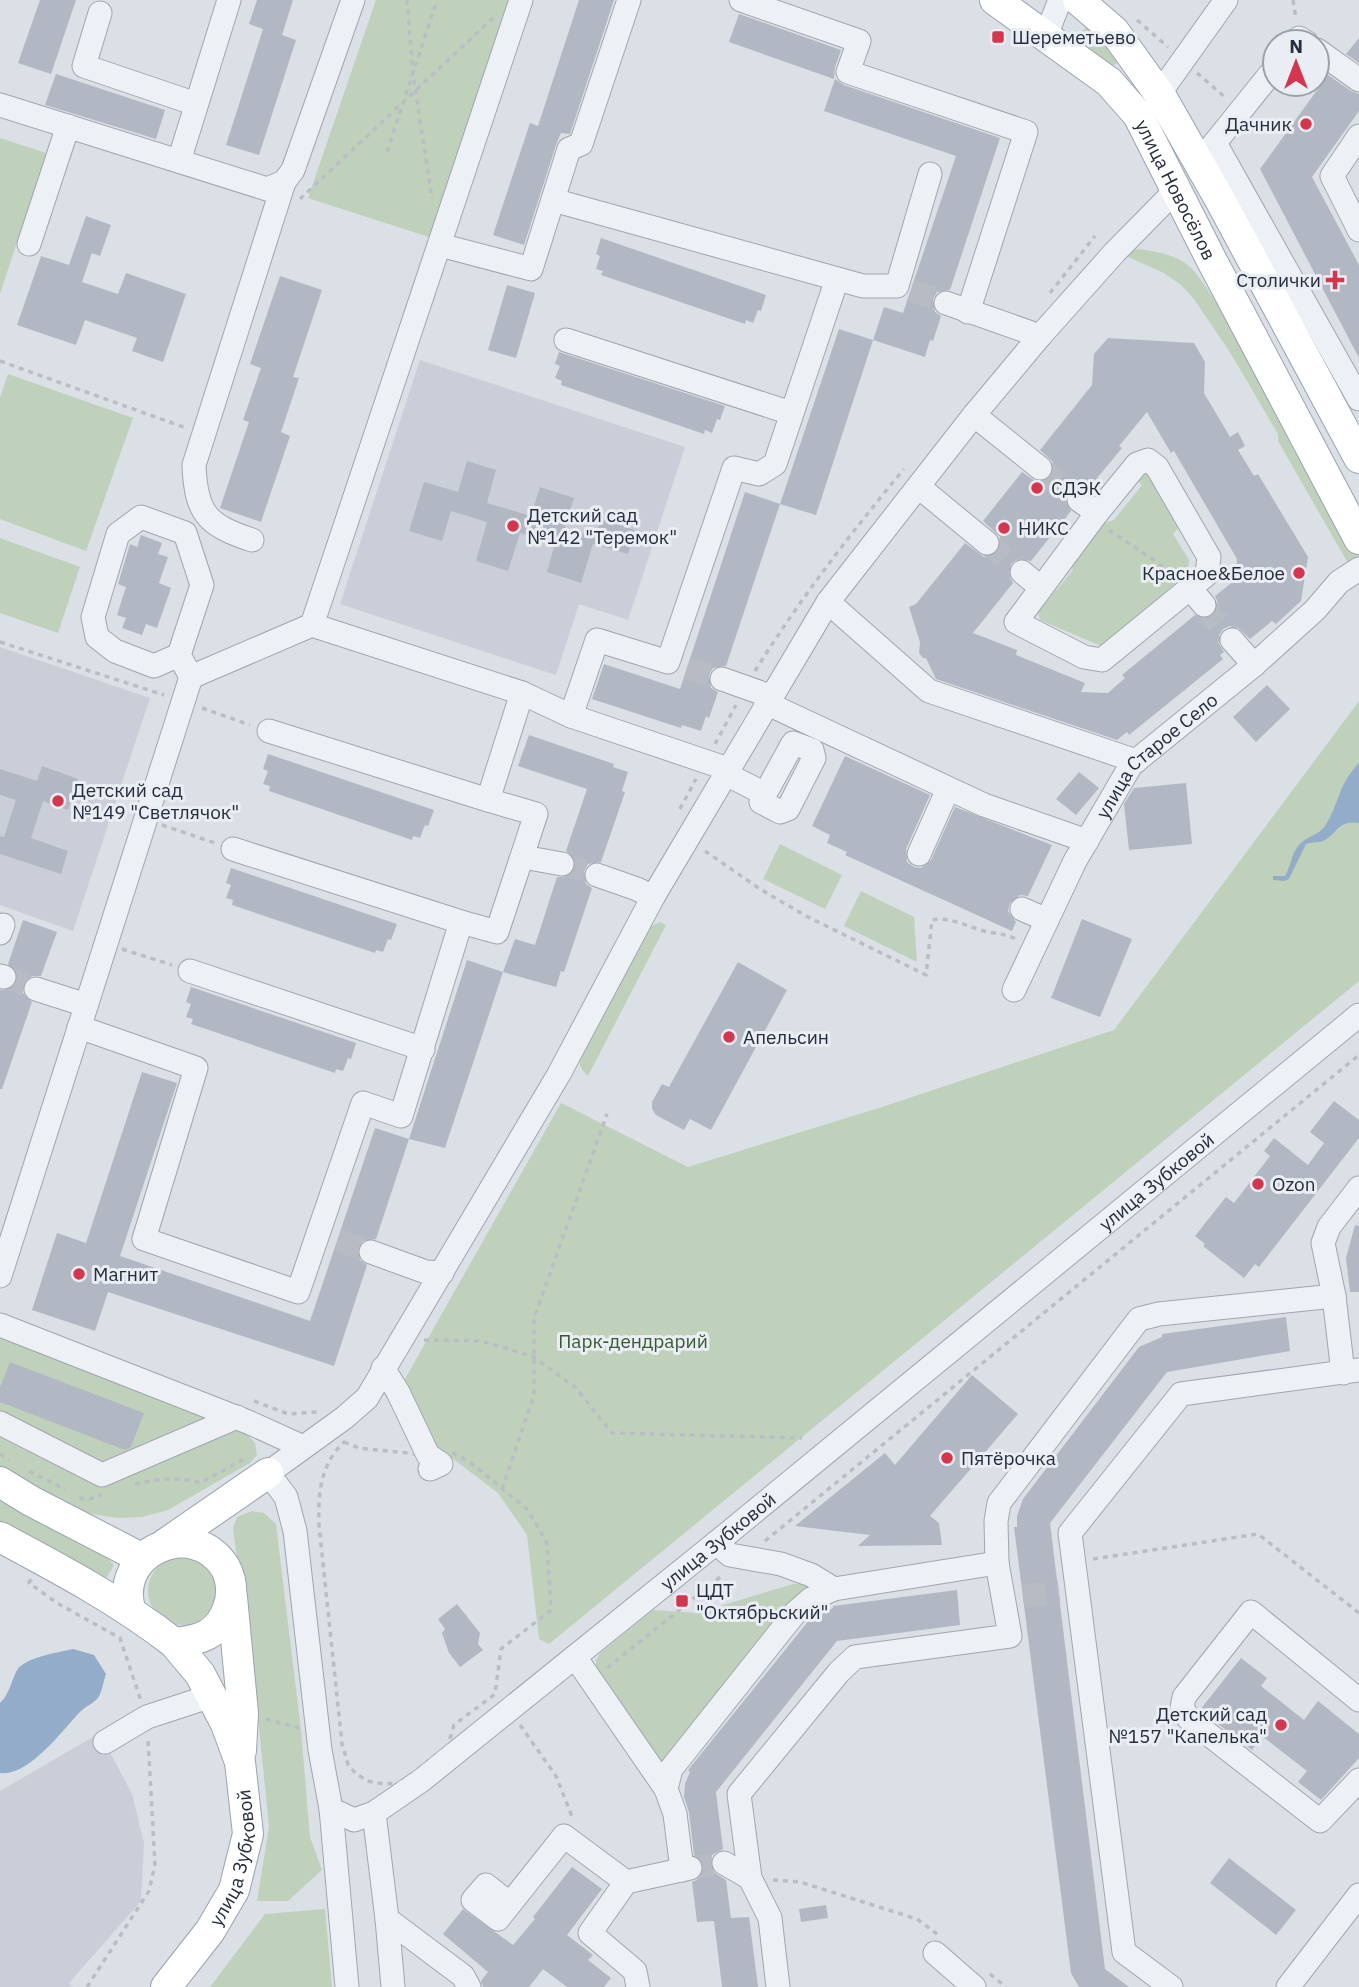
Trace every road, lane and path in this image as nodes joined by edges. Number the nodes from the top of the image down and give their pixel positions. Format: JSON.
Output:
{"nodes":[{"id":1,"x":229,"y":0,"type":"edge"},
{"id":2,"x":353,"y":0,"type":"edge"},
{"id":3,"x":407,"y":0,"type":"edge"},
{"id":4,"x":437,"y":0,"type":"edge"},
{"id":5,"x":521,"y":0,"type":"edge"},
{"id":6,"x":628,"y":0,"type":"edge"},
{"id":7,"x":995,"y":0,"type":"edge"},
{"id":8,"x":1060,"y":0,"type":"edge"},
{"id":9,"x":1078,"y":0,"type":"edge"},
{"id":10,"x":1226,"y":0,"type":"edge"},
{"id":11,"x":750,"y":2,"type":"edge"},
{"id":12,"x":100,"y":13,"type":"dead end"},
{"id":13,"x":493,"y":18,"type":"dead end"},
{"id":14,"x":1045,"y":38,"type":"junction"},
{"id":15,"x":1331,"y":61,"type":"edge"},
{"id":16,"x":413,"y":74,"type":"junction"},
{"id":17,"x":1359,"y":80,"type":"edge"},
{"id":18,"x":1261,"y":86,"type":"edge"},
{"id":19,"x":416,"y":91,"type":"junction"},
{"id":20,"x":1159,"y":94,"type":"junction"},
{"id":21,"x":403,"y":103,"type":"junction"},
{"id":22,"x":196,"y":104,"type":"junction"},
{"id":23,"x":0,"y":105,"type":"edge"},
{"id":24,"x":68,"y":126,"type":"junction"},
{"id":25,"x":1359,"y":136,"type":"edge"},
{"id":26,"x":387,"y":152,"type":"dead end"},
{"id":27,"x":1207,"y":153,"type":"junction"},
{"id":28,"x":179,"y":161,"type":"junction"},
{"id":29,"x":930,"y":174,"type":"dead end"},
{"id":30,"x":1176,"y":190,"type":"junction"},
{"id":31,"x":292,"y":191,"type":"junction"},
{"id":32,"x":553,"y":200,"type":"junction"},
{"id":33,"x":433,"y":206,"type":"dead end"},
{"id":34,"x":1359,"y":230,"type":"edge"},
{"id":35,"x":29,"y":244,"type":"dead end"},
{"id":36,"x":440,"y":245,"type":"junction"},
{"id":37,"x":837,"y":279,"type":"junction"},
{"id":38,"x":946,"y":303,"type":"tunnel mouth"},
{"id":39,"x":968,"y":312,"type":"junction"},
{"id":40,"x":1040,"y":336,"type":"junction"},
{"id":41,"x":566,"y":340,"type":"dead end"},
{"id":42,"x":0,"y":361,"type":"edge"},
{"id":43,"x":1359,"y":399,"type":"edge"},
{"id":44,"x":791,"y":414,"type":"junction"},
{"id":45,"x":974,"y":415,"type":"junction"},
{"id":46,"x":203,"y":434,"type":"junction"},
{"id":47,"x":1359,"y":458,"type":"edge"},
{"id":48,"x":1040,"y":468,"type":"tunnel mouth"},
{"id":49,"x":919,"y":487,"type":"junction"},
{"id":50,"x":1088,"y":506,"type":"junction"},
{"id":51,"x":1359,"y":539,"type":"edge"},
{"id":52,"x":252,"y":540,"type":"dead end"},
{"id":53,"x":987,"y":543,"type":"tunnel mouth"},
{"id":54,"x":1359,"y":569,"type":"edge"},
{"id":55,"x":1197,"y":596,"type":"junction"},
{"id":56,"x":828,"y":602,"type":"junction"},
{"id":57,"x":312,"y":625,"type":"junction"},
{"id":58,"x":1233,"y":640,"type":"tunnel mouth"},
{"id":59,"x":0,"y":642,"type":"edge"},
{"id":60,"x":178,"y":655,"type":"junction"},
{"id":61,"x":1254,"y":665,"type":"junction"},
{"id":62,"x":191,"y":677,"type":"junction"},
{"id":63,"x":722,"y":679,"type":"tunnel mouth"},
{"id":64,"x":522,"y":693,"type":"junction"},
{"id":65,"x":768,"y":700,"type":"junction"},
{"id":66,"x":183,"y":701,"type":"junction"},
{"id":67,"x":571,"y":716,"type":"junction"},
{"id":68,"x":269,"y":731,"type":"joint"},
{"id":69,"x":1136,"y":761,"type":"junction"},
{"id":70,"x":727,"y":771,"type":"junction"},
{"id":71,"x":948,"y":789,"type":"junction"},
{"id":72,"x":765,"y":794,"type":"dead end"},
{"id":73,"x":488,"y":800,"type":"junction"},
{"id":74,"x":146,"y":820,"type":"junction"},
{"id":75,"x":1087,"y":841,"type":"junction"},
{"id":76,"x":233,"y":849,"type":"joint"},
{"id":77,"x":705,"y":851,"type":"dead end"},
{"id":78,"x":919,"y":854,"type":"dead end"},
{"id":79,"x":523,"y":857,"type":"junction"},
{"id":80,"x":562,"y":864,"type":"tunnel mouth"},
{"id":81,"x":597,"y":875,"type":"tunnel mouth"},
{"id":82,"x":653,"y":897,"type":"junction"},
{"id":83,"x":1022,"y":909,"type":"dead end"},
{"id":84,"x":1047,"y":920,"type":"junction"},
{"id":85,"x":461,"y":922,"type":"junction"},
{"id":86,"x":106,"y":943,"type":"junction"},
{"id":87,"x":1035,"y":947,"type":"junction"},
{"id":88,"x":190,"y":971,"type":"joint"},
{"id":89,"x":36,"y":989,"type":"tunnel mouth"},
{"id":90,"x":1014,"y":990,"type":"dead end"},
{"id":91,"x":1359,"y":1015,"type":"edge"},
{"id":92,"x":83,"y":1016,"type":"junction"},
{"id":93,"x":423,"y":1049,"type":"junction"},
{"id":94,"x":1359,"y":1055,"type":"edge"},
{"id":95,"x":607,"y":1114,"type":"dead end"},
{"id":96,"x":1359,"y":1188,"type":"edge"},
{"id":97,"x":371,"y":1252,"type":"tunnel mouth"},
{"id":98,"x":442,"y":1273,"type":"junction"},
{"id":99,"x":0,"y":1276,"type":"edge"},
{"id":100,"x":1334,"y":1296,"type":"junction"},
{"id":101,"x":0,"y":1325,"type":"edge"},
{"id":102,"x":401,"y":1340,"type":"junction"},
{"id":103,"x":534,"y":1357,"type":"junction"},
{"id":104,"x":383,"y":1368,"type":"junction"},
{"id":105,"x":1351,"y":1371,"type":"edge"},
{"id":106,"x":237,"y":1417,"type":"junction"},
{"id":107,"x":0,"y":1423,"type":"edge"},
{"id":108,"x":802,"y":1438,"type":"dead end"},
{"id":109,"x":303,"y":1447,"type":"junction"},
{"id":110,"x":429,"y":1462,"type":"junction"},
{"id":111,"x":268,"y":1473,"type":"junction"},
{"id":112,"x":0,"y":1482,"type":"edge"},
{"id":113,"x":502,"y":1489,"type":"junction"},
{"id":114,"x":220,"y":1505,"type":"junction"},
{"id":115,"x":0,"y":1537,"type":"edge"},
{"id":116,"x":716,"y":1543,"type":"junction"},
{"id":117,"x":153,"y":1551,"type":"junction"},
{"id":118,"x":744,"y":1558,"type":"junction"},
{"id":119,"x":1073,"y":1561,"type":"junction"},
{"id":120,"x":997,"y":1563,"type":"junction"},
{"id":121,"x":29,"y":1583,"type":"dead end"},
{"id":122,"x":231,"y":1586,"type":"junction"},
{"id":123,"x":834,"y":1588,"type":"junction"},
{"id":124,"x":131,"y":1612,"type":"junction"},
{"id":125,"x":1359,"y":1613,"type":"edge"},
{"id":126,"x":174,"y":1643,"type":"junction"},
{"id":127,"x":575,"y":1657,"type":"junction"},
{"id":128,"x":591,"y":1680,"type":"junction"},
{"id":129,"x":211,"y":1696,"type":"junction"},
{"id":130,"x":1359,"y":1700,"type":"edge"},
{"id":131,"x":502,"y":1702,"type":"junction"},
{"id":132,"x":243,"y":1713,"type":"junction"},
{"id":133,"x":147,"y":1717,"type":"junction"},
{"id":134,"x":318,"y":1733,"type":"junction"},
{"id":135,"x":104,"y":1742,"type":"dead end"},
{"id":136,"x":240,"y":1762,"type":"junction"},
{"id":137,"x":1359,"y":1780,"type":"edge"},
{"id":138,"x":666,"y":1789,"type":"junction"},
{"id":139,"x":331,"y":1809,"type":"junction"},
{"id":140,"x":374,"y":1813,"type":"junction"},
{"id":141,"x":581,"y":1849,"type":"junction"},
{"id":142,"x":724,"y":1863,"type":"tunnel mouth"},
{"id":143,"x":750,"y":1878,"type":"junction"},
{"id":144,"x":626,"y":1882,"type":"junction"},
{"id":145,"x":1359,"y":1895,"type":"edge"},
{"id":146,"x":509,"y":1903,"type":"dead end"},
{"id":147,"x":387,"y":1919,"type":"junction"},
{"id":148,"x":937,"y":1944,"type":"joint"},
{"id":149,"x":978,"y":1977,"type":"edge"},
{"id":150,"x":1292,"y":1985,"type":"edge"},
{"id":151,"x":87,"y":1987,"type":"edge"},
{"id":152,"x":166,"y":1987,"type":"edge"},
{"id":153,"x":347,"y":1987,"type":"edge"},
{"id":154,"x":393,"y":1987,"type":"edge"},
{"id":155,"x":469,"y":1987,"type":"edge"},
{"id":156,"x":638,"y":1987,"type":"edge"},
{"id":157,"x":778,"y":1987,"type":"edge"},
{"id":158,"x":1006,"y":1987,"type":"edge"},
{"id":159,"x":1171,"y":1987,"type":"edge"}],
"edges":[{"from":1,"to":22,"type":"street"},
{"from":2,"to":31,"type":"street"},
{"from":3,"to":16,"type":"path"},
{"from":4,"to":16,"type":"path"},
{"from":5,"to":36,"type":"street"},
{"from":6,"to":32,"type":"street"},
{"from":7,"to":14,"type":"main road","name":"улица Новосёлов"},
{"from":8,"to":14,"type":"street"},
{"from":9,"to":20,"type":"main road","name":"улица Новосёлов"},
{"from":10,"to":20,"type":"street"},
{"from":11,"to":39,"type":"street"},
{"from":12,"to":22,"type":"street"},
{"from":13,"to":19,"type":"path"},
{"from":14,"to":30,"type":"main road","name":"улица Новосёлов"},
{"from":15,"to":17,"type":"street"},
{"from":16,"to":19,"type":"path"},
{"from":16,"to":21,"type":"path"},
{"from":18,"to":27,"type":"street"},
{"from":19,"to":21,"type":"path"},
{"from":19,"to":33,"type":"path"},
{"from":20,"to":27,"type":"main road","name":"улица Новосёлов"},
{"from":21,"to":26,"type":"path"},
{"from":21,"to":31,"type":"path"},
{"from":22,"to":28,"type":"street"},
{"from":23,"to":24,"type":"street"},
{"from":24,"to":28,"type":"street"},
{"from":24,"to":35,"type":"street"},
{"from":25,"to":34,"type":"street"},
{"from":27,"to":43,"type":"street"},
{"from":27,"to":47,"type":"main road","name":"улица Новосёлов"},
{"from":28,"to":31,"type":"street"},
{"from":29,"to":37,"type":"street"},
{"from":30,"to":40,"type":"street"},
{"from":30,"to":51,"type":"main road","name":"улица Новосёлов"},
{"from":31,"to":46,"type":"street"},
{"from":32,"to":36,"type":"street"},
{"from":32,"to":37,"type":"street"},
{"from":36,"to":57,"type":"street"},
{"from":37,"to":44,"type":"street"},
{"from":38,"to":39,"type":"street"},
{"from":39,"to":40,"type":"street"},
{"from":40,"to":45,"type":"street"},
{"from":41,"to":44,"type":"street"},
{"from":42,"to":46,"type":"path"},
{"from":44,"to":67,"type":"street"},
{"from":45,"to":48,"type":"street"},
{"from":45,"to":49,"type":"street"},
{"from":46,"to":52,"type":"street"},
{"from":49,"to":53,"type":"street"},
{"from":49,"to":56,"type":"street"},
{"from":50,"to":55,"type":"path"},
{"from":50,"to":55,"type":"street"},
{"from":50,"to":55,"type":"street"},
{"from":54,"to":61,"type":"street","name":"улица Старое Село"},
{"from":56,"to":65,"type":"street"},
{"from":56,"to":69,"type":"street"},
{"from":57,"to":62,"type":"street"},
{"from":57,"to":64,"type":"street"},
{"from":58,"to":61,"type":"street"},
{"from":59,"to":66,"type":"path"},
{"from":60,"to":60,"type":"street"},
{"from":60,"to":62,"type":"street"},
{"from":61,"to":69,"type":"street","name":"улица Старое Село"},
{"from":62,"to":66,"type":"street"},
{"from":63,"to":65,"type":"street"},
{"from":64,"to":67,"type":"street"},
{"from":64,"to":73,"type":"street"},
{"from":65,"to":70,"type":"street"},
{"from":65,"to":71,"type":"street"},
{"from":66,"to":68,"type":"path"},
{"from":66,"to":74,"type":"street"},
{"from":67,"to":70,"type":"street"},
{"from":68,"to":73,"type":"street"},
{"from":69,"to":75,"type":"street","name":"улица Старое Село"},
{"from":70,"to":72,"type":"street"},
{"from":70,"to":82,"type":"street"},
{"from":71,"to":75,"type":"street"},
{"from":71,"to":78,"type":"street"},
{"from":73,"to":79,"type":"street"},
{"from":74,"to":76,"type":"path"},
{"from":74,"to":86,"type":"street"},
{"from":75,"to":84,"type":"street","name":"улица Старое Село"},
{"from":76,"to":85,"type":"street"},
{"from":77,"to":87,"type":"path"},
{"from":79,"to":80,"type":"street"},
{"from":79,"to":85,"type":"street"},
{"from":81,"to":82,"type":"street"},
{"from":82,"to":98,"type":"street"},
{"from":83,"to":84,"type":"street"},
{"from":84,"to":87,"type":"street","name":"улица Старое Село"},
{"from":85,"to":93,"type":"street"},
{"from":86,"to":88,"type":"path"},
{"from":86,"to":92,"type":"street"},
{"from":87,"to":90,"type":"street","name":"улица Старое Село"},
{"from":88,"to":93,"type":"street"},
{"from":89,"to":92,"type":"street"},
{"from":91,"to":116,"type":"street","name":"улица Зубковой"},
{"from":92,"to":93,"type":"street"},
{"from":92,"to":99,"type":"street"},
{"from":94,"to":118,"type":"path"},
{"from":95,"to":103,"type":"path"},
{"from":96,"to":100,"type":"street"},
{"from":97,"to":98,"type":"street"},
{"from":98,"to":102,"type":"street"},
{"from":100,"to":105,"type":"street"},
{"from":100,"to":120,"type":"street"},
{"from":101,"to":106,"type":"street"},
{"from":102,"to":103,"type":"path"},
{"from":102,"to":104,"type":"street"},
{"from":103,"to":108,"type":"path"},
{"from":103,"to":113,"type":"path"},
{"from":104,"to":109,"type":"street"},
{"from":104,"to":110,"type":"street"},
{"from":105,"to":119,"type":"street"},
{"from":106,"to":107,"type":"street"},
{"from":106,"to":109,"type":"street"},
{"from":109,"to":111,"type":"street"},
{"from":110,"to":113,"type":"path"},
{"from":110,"to":131,"type":"path"},
{"from":111,"to":114,"type":"main road"},
{"from":111,"to":134,"type":"street"},
{"from":112,"to":117,"type":"main road"},
{"from":113,"to":131,"type":"path"},
{"from":114,"to":117,"type":"main road"},
{"from":114,"to":122,"type":"main road"},
{"from":115,"to":124,"type":"main road","name":"улица Зубковой"},
{"from":116,"to":118,"type":"street"},
{"from":116,"to":127,"type":"street","name":"улица Зубковой"},
{"from":117,"to":122,"type":"main road"},
{"from":117,"to":124,"type":"main road"},
{"from":118,"to":123,"type":"street"},
{"from":118,"to":128,"type":"path"},
{"from":119,"to":125,"type":"path"},
{"from":119,"to":159,"type":"street"},
{"from":120,"to":123,"type":"street"},
{"from":120,"to":143,"type":"street"},
{"from":121,"to":133,"type":"path"},
{"from":122,"to":126,"type":"main road"},
{"from":122,"to":132,"type":"main road"},
{"from":123,"to":138,"type":"street"},
{"from":124,"to":126,"type":"main road","name":"улица Зубковой"},
{"from":126,"to":129,"type":"main road","name":"улица Зубковой"},
{"from":127,"to":128,"type":"street"},
{"from":127,"to":131,"type":"street","name":"улица Зубковой"},
{"from":128,"to":138,"type":"street"},
{"from":129,"to":133,"type":"street"},
{"from":129,"to":136,"type":"main road","name":"улица Зубковой"},
{"from":130,"to":137,"type":"street"},
{"from":131,"to":140,"type":"street","name":"улица Зубковой"},
{"from":131,"to":141,"type":"path"},
{"from":132,"to":134,"type":"path"},
{"from":132,"to":136,"type":"main road"},
{"from":133,"to":135,"type":"street"},
{"from":133,"to":151,"type":"path"},
{"from":134,"to":139,"type":"street"},
{"from":136,"to":152,"type":"main road","name":"улица Зубковой"},
{"from":138,"to":144,"type":"street"},
{"from":139,"to":140,"type":"street"},
{"from":139,"to":153,"type":"street"},
{"from":140,"to":147,"type":"street"},
{"from":141,"to":144,"type":"street"},
{"from":141,"to":146,"type":"street"},
{"from":142,"to":143,"type":"street"},
{"from":143,"to":148,"type":"path"},
{"from":143,"to":157,"type":"street"},
{"from":144,"to":156,"type":"street"},
{"from":145,"to":150,"type":"street"},
{"from":147,"to":154,"type":"street"},
{"from":147,"to":155,"type":"street"},
{"from":148,"to":149,"type":"street"},
{"from":149,"to":158,"type":"path"}]}
